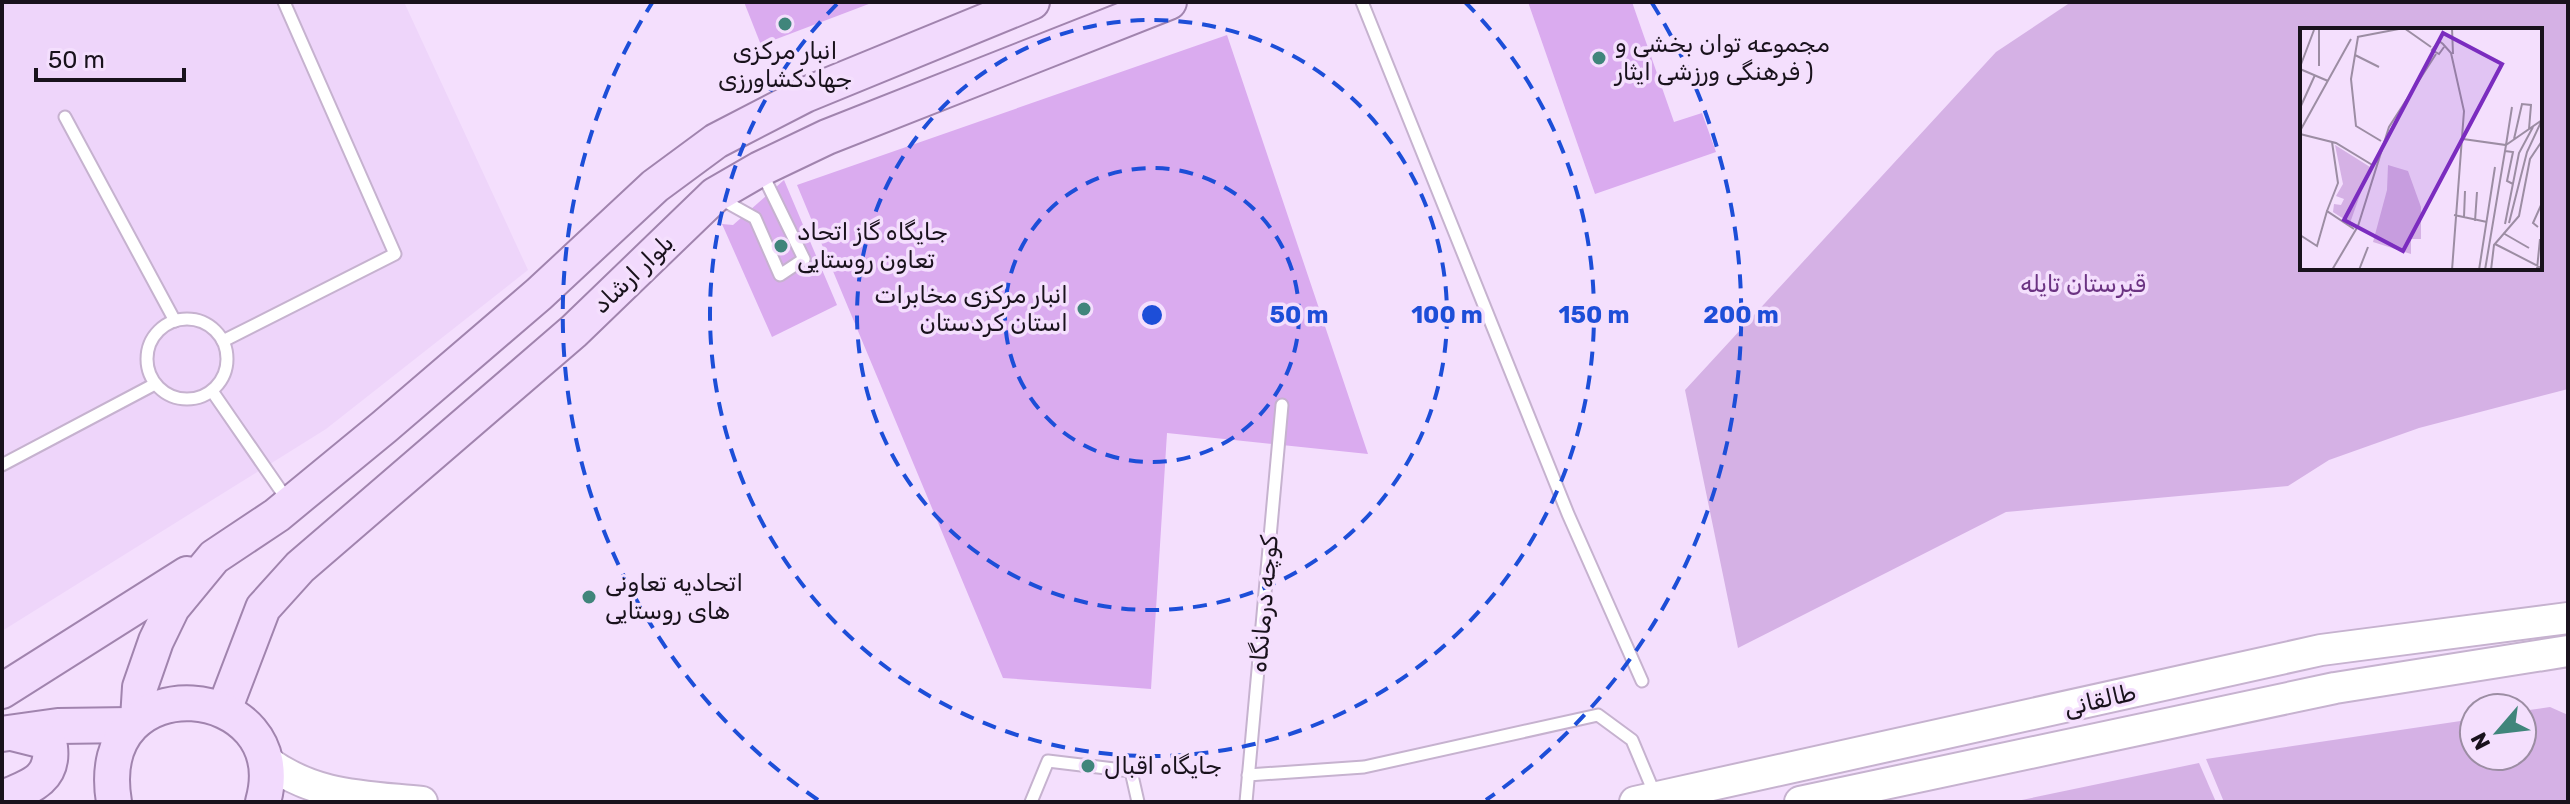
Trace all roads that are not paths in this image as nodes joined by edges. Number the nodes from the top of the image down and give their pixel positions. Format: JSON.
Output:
{"nodes":[{"id":1,"x":284,"y":2,"type":"edge"},
{"id":2,"x":1032,"y":2,"type":"edge"},
{"id":3,"x":1169,"y":2,"type":"edge"},
{"id":4,"x":1362,"y":2,"type":"edge"},
{"id":5,"x":65,"y":117,"type":"dead end"},
{"id":6,"x":760,"y":169,"type":"junction"},
{"id":7,"x":715,"y":195,"type":"junction"},
{"id":8,"x":175,"y":321,"type":"junction"},
{"id":9,"x":223,"y":341,"type":"junction"},
{"id":10,"x":155,"y":384,"type":"junction"},
{"id":11,"x":212,"y":391,"type":"junction"},
{"id":12,"x":1282,"y":405,"type":"dead end"},
{"id":13,"x":2,"y":465,"type":"edge"},
{"id":14,"x":291,"y":505,"type":"junction"},
{"id":15,"x":329,"y":542,"type":"junction"},
{"id":16,"x":214,"y":557,"type":"junction"},
{"id":17,"x":2568,"y":618,"type":"edge"},
{"id":18,"x":2568,"y":651,"type":"edge"},
{"id":19,"x":1642,"y":681,"type":"dead end"},
{"id":20,"x":2,"y":691,"type":"edge"},
{"id":21,"x":224,"y":710,"type":"junction"},
{"id":22,"x":135,"y":722,"type":"junction"},
{"id":23,"x":7,"y":734,"type":"edge"},
{"id":24,"x":265,"y":760,"type":"junction"},
{"id":25,"x":1814,"y":764,"type":"junction"},
{"id":26,"x":1248,"y":775,"type":"junction"},
{"id":27,"x":2,"y":798,"type":"edge"},
{"id":28,"x":1645,"y":800,"type":"edge"},
{"id":29,"x":1812,"y":800,"type":"edge"},
{"id":30,"x":41,"y":802,"type":"edge"},
{"id":31,"x":114,"y":802,"type":"edge"},
{"id":32,"x":263,"y":802,"type":"edge"},
{"id":33,"x":422,"y":802,"type":"edge"},
{"id":34,"x":1031,"y":802,"type":"edge"},
{"id":35,"x":1138,"y":802,"type":"edge"},
{"id":36,"x":1246,"y":802,"type":"edge"}],
"edges":[{"from":1,"to":9,"type":"lane"},
{"from":2,"to":14,"type":"main road","name":"بلوار ارشاد"},
{"from":3,"to":6,"type":"main road","name":"بلوار ارشاد"},
{"from":4,"to":19,"type":"lane"},
{"from":5,"to":8,"type":"lane"},
{"from":6,"to":7,"type":"main road","name":"بلوار ارشاد"},
{"from":6,"to":7,"type":"lane"},
{"from":7,"to":15,"type":"main road","name":"بلوار ارشاد"},
{"from":8,"to":9,"type":"lane"},
{"from":8,"to":10,"type":"lane"},
{"from":9,"to":11,"type":"lane"},
{"from":10,"to":11,"type":"lane"},
{"from":10,"to":13,"type":"lane"},
{"from":11,"to":14,"type":"lane"},
{"from":12,"to":26,"type":"lane","name":"کوچه درمانگاه"},
{"from":14,"to":15,"type":"main road"},
{"from":14,"to":16,"type":"main road","name":"بلوار ارشاد"},
{"from":15,"to":21,"type":"main road","name":"بلوار ارشاد"},
{"from":16,"to":20,"type":"main road"},
{"from":16,"to":22,"type":"main road","name":"بلوار ارشاد"},
{"from":17,"to":25,"type":"main road","name":"طالقانی"},
{"from":18,"to":29,"type":"main road","name":"طالقانی"},
{"from":21,"to":22,"type":"main road"},
{"from":21,"to":24,"type":"main road"},
{"from":22,"to":23,"type":"main road"},
{"from":22,"to":31,"type":"main road","name":"بلوار ارشاد"},
{"from":23,"to":27,"type":"main road"},
{"from":24,"to":32,"type":"main road"},
{"from":24,"to":33,"type":"main road"},
{"from":25,"to":28,"type":"main road","name":"طالقانی"},
{"from":25,"to":29,"type":"main road"},
{"from":26,"to":28,"type":"lane"},
{"from":26,"to":36,"type":"lane","name":"کوچه درمانگاه"},
{"from":27,"to":30,"type":"main road"},
{"from":34,"to":35,"type":"lane"}]}
